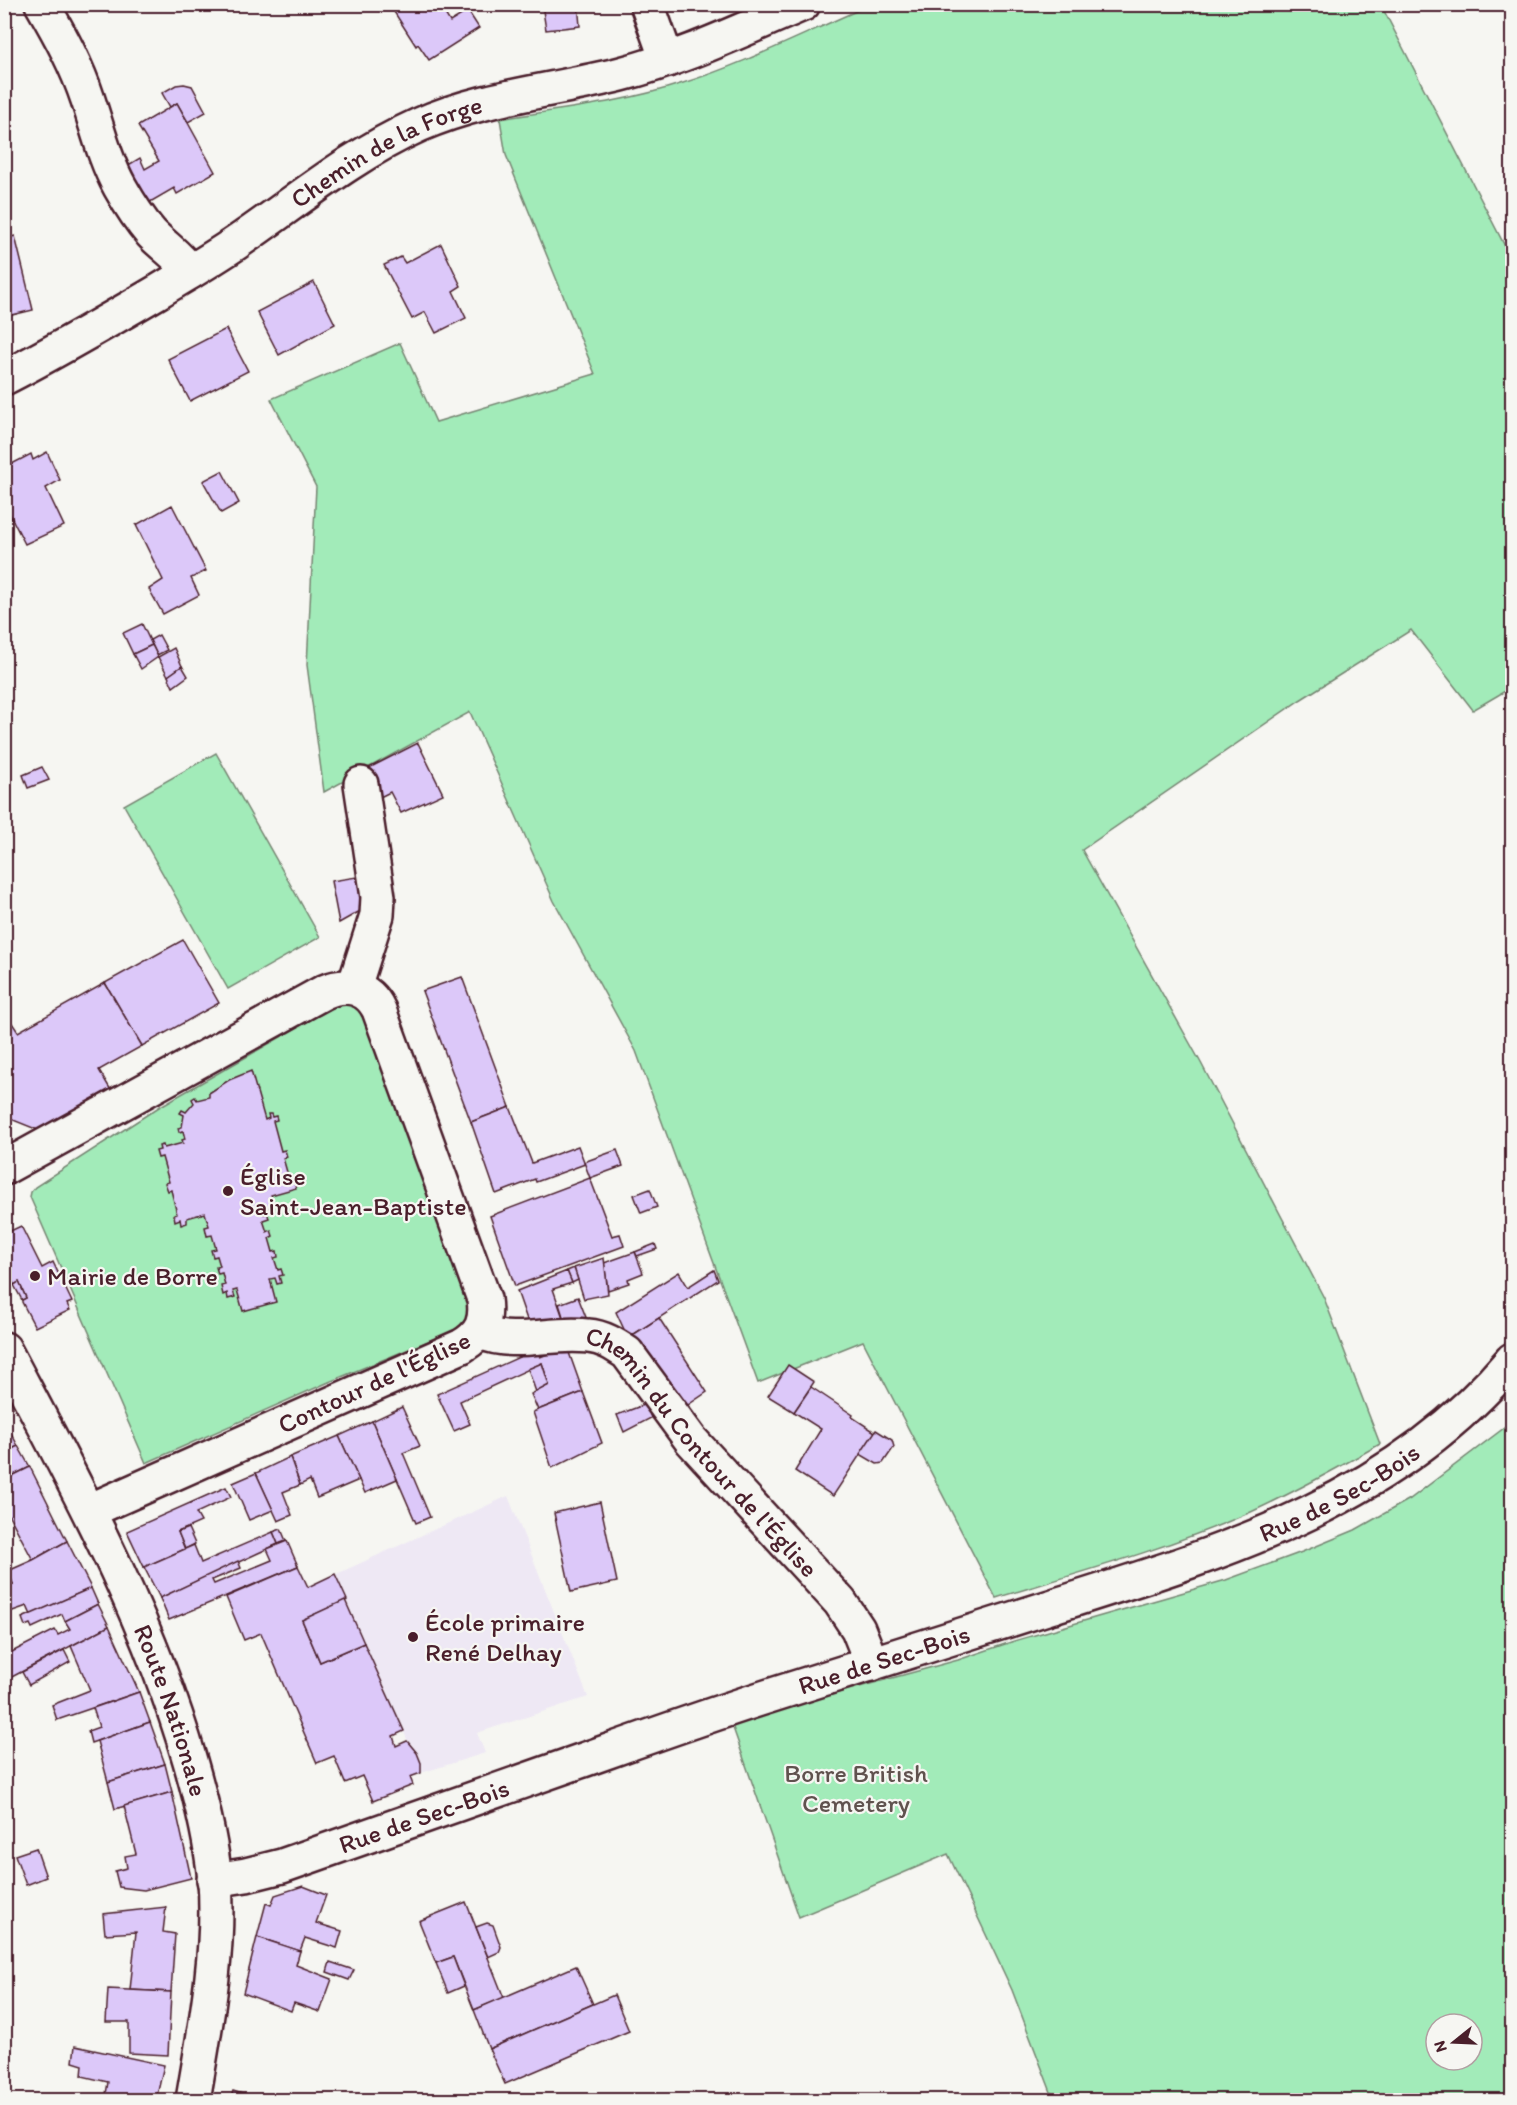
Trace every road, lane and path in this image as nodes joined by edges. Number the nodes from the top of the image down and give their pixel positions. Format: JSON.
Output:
{"nodes":[{"id":1,"x":42,"y":4,"type":"edge"},
{"id":2,"x":646,"y":4,"type":"edge"},
{"id":3,"x":803,"y":4,"type":"edge"},
{"id":4,"x":667,"y":60,"type":"junction"},
{"id":5,"x":190,"y":272,"type":"junction"},
{"id":6,"x":4,"y":378,"type":"edge"},
{"id":7,"x":361,"y":784,"type":"dead end"},
{"id":8,"x":354,"y":987,"type":"junction"},
{"id":9,"x":4,"y":1168,"type":"edge"},
{"id":10,"x":480,"y":1332,"type":"junction"},
{"id":11,"x":4,"y":1349,"type":"edge"},
{"id":12,"x":1512,"y":1360,"type":"edge"},
{"id":13,"x":89,"y":1511,"type":"junction"},
{"id":14,"x":872,"y":1664,"type":"junction"},
{"id":15,"x":214,"y":1880,"type":"junction"},
{"id":16,"x":193,"y":2100,"type":"edge"}],
"edges":[{"from":1,"to":5,"type":"street"},
{"from":2,"to":4,"type":"street"},
{"from":3,"to":4,"type":"street","name":"Chemin de la Forge"},
{"from":4,"to":5,"type":"street","name":"Chemin de la Forge"},
{"from":5,"to":6,"type":"street","name":"Chemin de la Forge"},
{"from":7,"to":8,"type":"street"},
{"from":8,"to":9,"type":"street"},
{"from":8,"to":10,"type":"street","name":"Contour de l'Église"},
{"from":10,"to":13,"type":"street","name":"Contour de l'Église"},
{"from":10,"to":14,"type":"street","name":"Chemin du Contour de l'Église"},
{"from":11,"to":13,"type":"street","name":"Route Nationale"},
{"from":12,"to":14,"type":"street","name":"Rue de Sec-Bois"},
{"from":13,"to":15,"type":"street","name":"Route Nationale"},
{"from":14,"to":15,"type":"street","name":"Rue de Sec-Bois"},
{"from":15,"to":16,"type":"street","name":"Route Nationale"}]}
